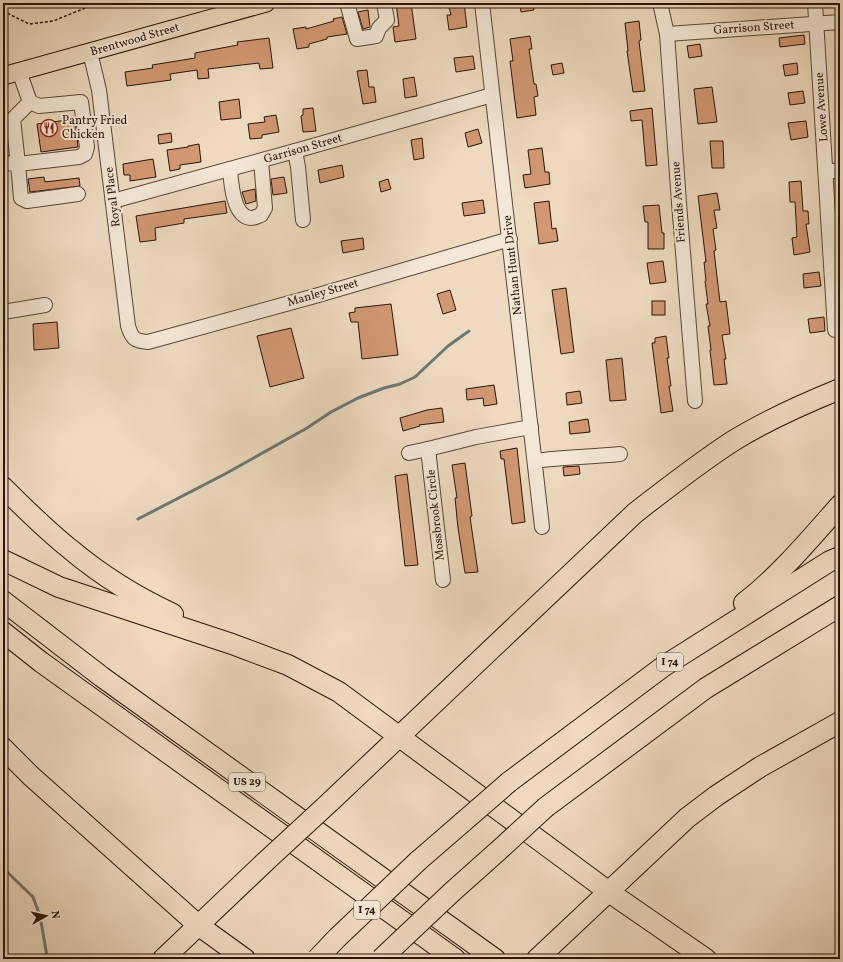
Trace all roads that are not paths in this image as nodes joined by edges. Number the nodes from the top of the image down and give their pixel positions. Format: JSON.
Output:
{"nodes":[{"id":1,"x":266,"y":3,"type":"edge"},
{"id":2,"x":347,"y":3,"type":"edge"},
{"id":3,"x":384,"y":3,"type":"edge"},
{"id":4,"x":482,"y":3,"type":"edge"},
{"id":5,"x":660,"y":3,"type":"edge"},
{"id":6,"x":815,"y":3,"type":"edge"},
{"id":7,"x":840,"y":22,"type":"edge"},
{"id":8,"x":816,"y":24,"type":"junction"},
{"id":9,"x":667,"y":34,"type":"junction"},
{"id":10,"x":90,"y":52,"type":"junction"},
{"id":11,"x":11,"y":74,"type":"edge"},
{"id":12,"x":492,"y":95,"type":"junction"},
{"id":13,"x":30,"y":102,"type":"junction"},
{"id":14,"x":295,"y":151,"type":"junction"},
{"id":15,"x":261,"y":161,"type":"junction"},
{"id":16,"x":3,"y":163,"type":"edge"},
{"id":17,"x":18,"y":164,"type":"junction"},
{"id":18,"x":230,"y":169,"type":"junction"},
{"id":19,"x":833,"y":171,"type":"edge"},
{"id":20,"x":78,"y":194,"type":"dead end"},
{"id":21,"x":113,"y":201,"type":"junction"},
{"id":22,"x":303,"y":220,"type":"dead end"},
{"id":23,"x":510,"y":239,"type":"junction"},
{"id":24,"x":45,"y":305,"type":"dead end"},
{"id":25,"x":3,"y":312,"type":"edge"},
{"id":26,"x":835,"y":330,"type":"dead end"},
{"id":27,"x":136,"y":339,"type":"joint"},
{"id":28,"x":840,"y":389,"type":"edge"},
{"id":29,"x":695,"y":401,"type":"dead end"},
{"id":30,"x":531,"y":427,"type":"junction"},
{"id":31,"x":428,"y":450,"type":"junction"},
{"id":32,"x":409,"y":453,"type":"dead end"},
{"id":33,"x":620,"y":454,"type":"dead end"},
{"id":34,"x":535,"y":461,"type":"junction"},
{"id":35,"x":3,"y":487,"type":"edge"},
{"id":36,"x":840,"y":505,"type":"edge"},
{"id":37,"x":542,"y":527,"type":"dead end"},
{"id":38,"x":840,"y":557,"type":"edge"},
{"id":39,"x":3,"y":560,"type":"edge"},
{"id":40,"x":443,"y":580,"type":"dead end"},
{"id":41,"x":3,"y":601,"type":"edge"},
{"id":42,"x":840,"y":606,"type":"edge"},
{"id":43,"x":840,"y":612,"type":"edge"},
{"id":44,"x":811,"y":623,"type":"junction"},
{"id":45,"x":3,"y":632,"type":"edge"},
{"id":46,"x":232,"y":644,"type":"junction"},
{"id":47,"x":664,"y":666,"type":"junction"},
{"id":48,"x":840,"y":722,"type":"edge"},
{"id":49,"x":399,"y":736,"type":"junction"},
{"id":50,"x":3,"y":748,"type":"edge"},
{"id":51,"x":609,"y":892,"type":"junction"},
{"id":52,"x":198,"y":924,"type":"junction"},
{"id":53,"x":539,"y":957,"type":"edge"},
{"id":54,"x":164,"y":959,"type":"edge"},
{"id":55,"x":245,"y":959,"type":"edge"},
{"id":56,"x":318,"y":959,"type":"edge"},
{"id":57,"x":381,"y":959,"type":"edge"},
{"id":58,"x":455,"y":959,"type":"edge"},
{"id":59,"x":495,"y":959,"type":"edge"},
{"id":60,"x":706,"y":959,"type":"edge"}],
"edges":[{"from":1,"to":10,"type":"main road","name":"Brentwood Street"},
{"from":2,"to":3,"type":"street"},
{"from":4,"to":12,"type":"street","name":"Nathan Hunt Drive"},
{"from":5,"to":9,"type":"street","name":"Friends Avenue"},
{"from":6,"to":8,"type":"street","name":"Lowe Avenue"},
{"from":7,"to":8,"type":"street","name":"Garrison Street"},
{"from":8,"to":9,"type":"street","name":"Garrison Street"},
{"from":8,"to":19,"type":"street","name":"Lowe Avenue"},
{"from":9,"to":29,"type":"street","name":"Friends Avenue"},
{"from":10,"to":11,"type":"main road","name":"Brentwood Street"},
{"from":10,"to":21,"type":"street","name":"Royal Place"},
{"from":11,"to":13,"type":"street"},
{"from":12,"to":14,"type":"street","name":"Garrison Street"},
{"from":12,"to":23,"type":"street","name":"Nathan Hunt Drive"},
{"from":13,"to":17,"type":"street"},
{"from":13,"to":17,"type":"street"},
{"from":14,"to":15,"type":"street","name":"Garrison Street"},
{"from":14,"to":22,"type":"street"},
{"from":15,"to":18,"type":"street","name":"Garrison Street"},
{"from":15,"to":18,"type":"street"},
{"from":16,"to":17,"type":"street"},
{"from":17,"to":20,"type":"street"},
{"from":18,"to":21,"type":"street","name":"Garrison Street"},
{"from":19,"to":26,"type":"street","name":"Lowe Avenue"},
{"from":21,"to":27,"type":"street","name":"Royal Place"},
{"from":23,"to":27,"type":"street","name":"Manley Street"},
{"from":23,"to":30,"type":"street","name":"Nathan Hunt Drive"},
{"from":24,"to":25,"type":"street"},
{"from":28,"to":49,"type":"highway"},
{"from":30,"to":31,"type":"street"},
{"from":30,"to":34,"type":"street","name":"Nathan Hunt Drive"},
{"from":31,"to":32,"type":"street"},
{"from":31,"to":40,"type":"street","name":"Mossbrook Circle"},
{"from":33,"to":34,"type":"street"},
{"from":34,"to":37,"type":"street","name":"Nathan Hunt Drive"},
{"from":35,"to":46,"type":"highway"},
{"from":36,"to":47,"type":"highway"},
{"from":38,"to":47,"type":"highway","number":"I 74"},
{"from":39,"to":46,"type":"highway"},
{"from":41,"to":59,"type":"highway","number":"US 29"},
{"from":42,"to":44,"type":"highway"},
{"from":43,"to":44,"type":"highway"},
{"from":44,"to":57,"type":"highway","bridge":true},
{"from":45,"to":58,"type":"highway","number":"US 29"},
{"from":46,"to":49,"type":"highway"},
{"from":47,"to":56,"type":"highway","number":"I 74","bridge":true},
{"from":48,"to":51,"type":"highway"},
{"from":49,"to":51,"type":"highway"},
{"from":49,"to":52,"type":"highway","bridge":true},
{"from":50,"to":52,"type":"highway"},
{"from":51,"to":53,"type":"highway"},
{"from":51,"to":60,"type":"highway"},
{"from":52,"to":54,"type":"highway"},
{"from":52,"to":55,"type":"highway"}]}
